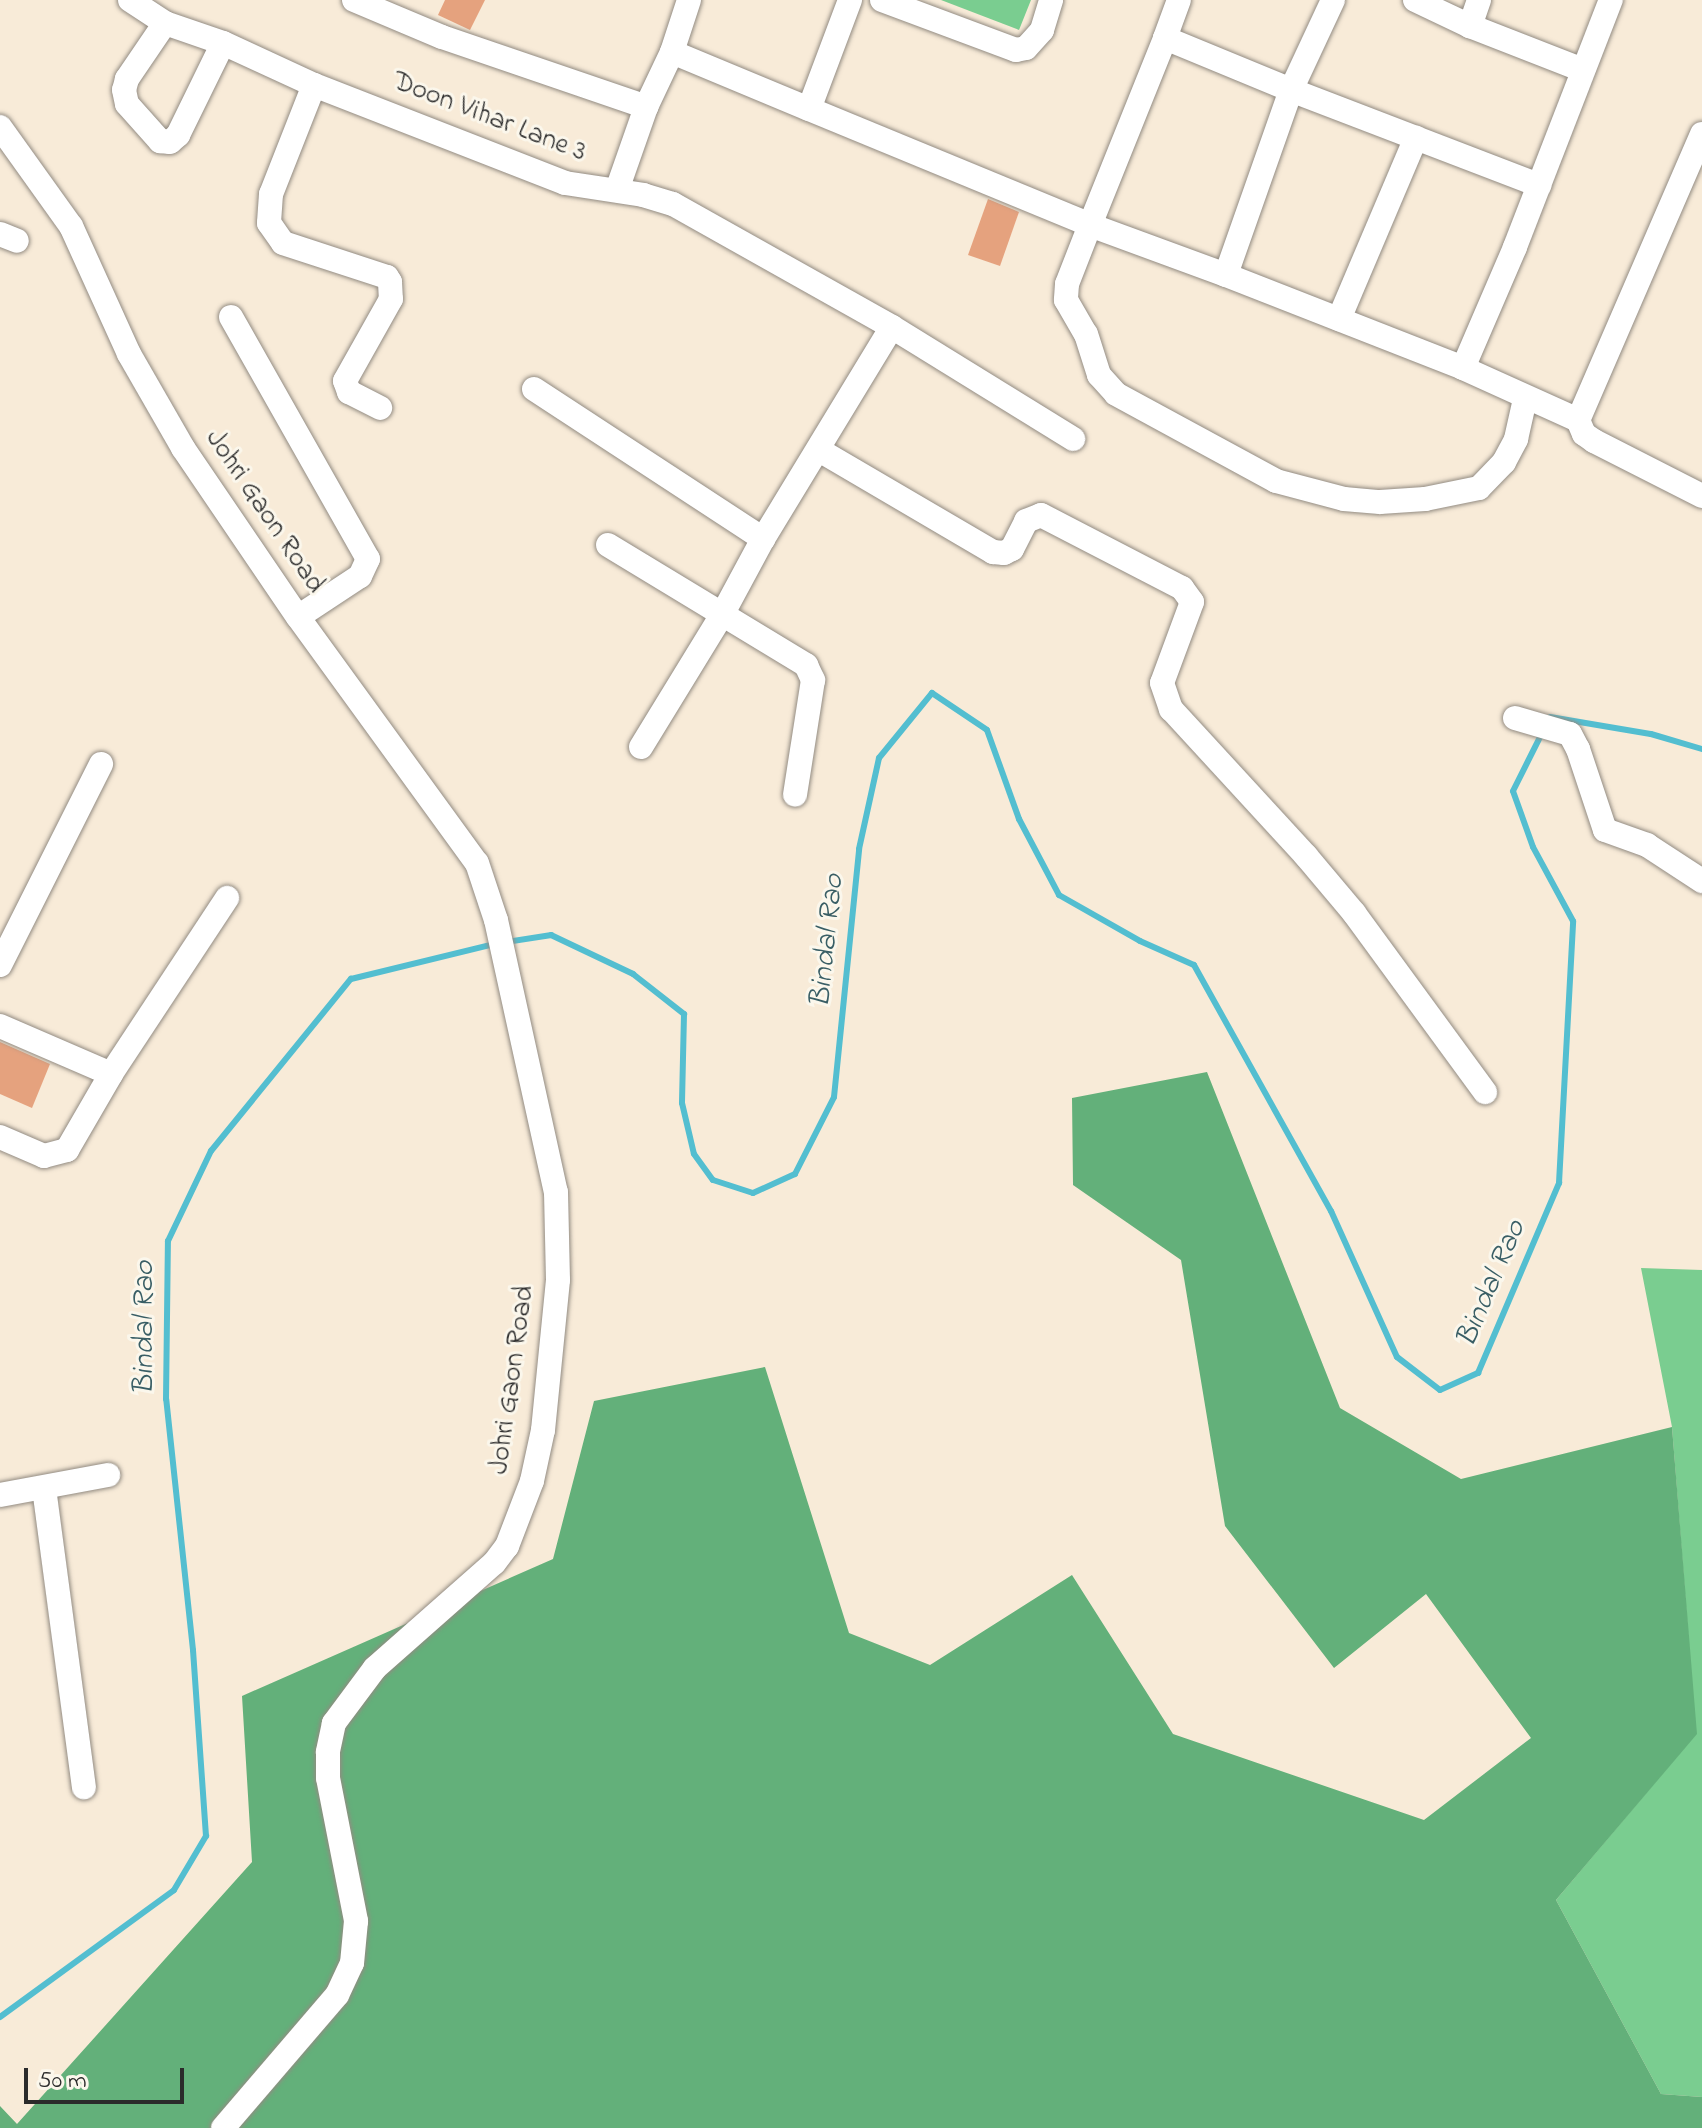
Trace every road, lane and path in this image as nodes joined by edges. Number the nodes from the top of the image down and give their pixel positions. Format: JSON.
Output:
{"nodes":[{"id":1,"x":130,"y":0,"type":"edge"},
{"id":2,"x":354,"y":0,"type":"edge"},
{"id":3,"x":689,"y":0,"type":"edge"},
{"id":4,"x":850,"y":0,"type":"edge"},
{"id":5,"x":882,"y":0,"type":"edge"},
{"id":6,"x":1051,"y":0,"type":"edge"},
{"id":7,"x":1179,"y":0,"type":"edge"},
{"id":8,"x":1333,"y":0,"type":"edge"},
{"id":9,"x":1415,"y":0,"type":"edge"},
{"id":10,"x":1479,"y":0,"type":"edge"},
{"id":11,"x":1611,"y":0,"type":"edge"},
{"id":12,"x":165,"y":23,"type":"junction"},
{"id":13,"x":1470,"y":26,"type":"junction"},
{"id":14,"x":1165,"y":38,"type":"junction"},
{"id":15,"x":223,"y":43,"type":"junction"},
{"id":16,"x":672,"y":52,"type":"junction"},
{"id":17,"x":1583,"y":70,"type":"junction"},
{"id":18,"x":314,"y":85,"type":"junction"},
{"id":19,"x":1291,"y":90,"type":"junction"},
{"id":20,"x":646,"y":107,"type":"junction"},
{"id":21,"x":809,"y":109,"type":"junction"},
{"id":22,"x":0,"y":127,"type":"edge"},
{"id":23,"x":1702,"y":134,"type":"edge"},
{"id":24,"x":1416,"y":138,"type":"junction"},
{"id":25,"x":1539,"y":185,"type":"junction"},
{"id":26,"x":617,"y":190,"type":"junction"},
{"id":27,"x":1090,"y":225,"type":"junction"},
{"id":28,"x":1226,"y":275,"type":"junction"},
{"id":29,"x":231,"y":317,"type":"dead end"},
{"id":30,"x":1339,"y":319,"type":"junction"},
{"id":31,"x":892,"y":327,"type":"junction"},
{"id":32,"x":1463,"y":368,"type":"junction"},
{"id":33,"x":534,"y":389,"type":"dead end"},
{"id":34,"x":1525,"y":399,"type":"junction"},
{"id":35,"x":380,"y":408,"type":"dead end"},
{"id":36,"x":1578,"y":420,"type":"junction"},
{"id":37,"x":1073,"y":439,"type":"dead end"},
{"id":38,"x":819,"y":450,"type":"junction"},
{"id":39,"x":1702,"y":496,"type":"edge"},
{"id":40,"x":763,"y":539,"type":"junction"},
{"id":41,"x":608,"y":545,"type":"dead end"},
{"id":42,"x":722,"y":615,"type":"junction"},
{"id":43,"x":298,"y":617,"type":"junction"},
{"id":44,"x":1515,"y":718,"type":"dead end"},
{"id":45,"x":641,"y":747,"type":"dead end"},
{"id":46,"x":101,"y":764,"type":"dead end"},
{"id":47,"x":795,"y":795,"type":"dead end"},
{"id":48,"x":1702,"y":881,"type":"edge"},
{"id":49,"x":227,"y":898,"type":"dead end"},
{"id":50,"x":0,"y":965,"type":"edge"},
{"id":51,"x":0,"y":1026,"type":"edge"},
{"id":52,"x":111,"y":1074,"type":"junction"},
{"id":53,"x":1485,"y":1092,"type":"dead end"},
{"id":54,"x":0,"y":1137,"type":"edge"},
{"id":55,"x":108,"y":1475,"type":"dead end"},
{"id":56,"x":44,"y":1488,"type":"junction"},
{"id":57,"x":0,"y":1495,"type":"edge"},
{"id":58,"x":84,"y":1787,"type":"dead end"},
{"id":59,"x":223,"y":2128,"type":"edge"}],
"edges":[{"from":1,"to":12,"type":"street","name":"Doon Vihar Lane 3"},
{"from":2,"to":20,"type":"street"},
{"from":3,"to":16,"type":"street"},
{"from":4,"to":21,"type":"street"},
{"from":5,"to":6,"type":"street"},
{"from":7,"to":14,"type":"street"},
{"from":8,"to":19,"type":"street"},
{"from":9,"to":13,"type":"street"},
{"from":10,"to":13,"type":"street"},
{"from":11,"to":17,"type":"street"},
{"from":12,"to":15,"type":"street","name":"Doon Vihar Lane 3"},
{"from":12,"to":15,"type":"street"},
{"from":13,"to":17,"type":"street"},
{"from":14,"to":19,"type":"street"},
{"from":14,"to":27,"type":"street"},
{"from":15,"to":18,"type":"street","name":"Doon Vihar Lane 3"},
{"from":16,"to":20,"type":"street"},
{"from":16,"to":21,"type":"street"},
{"from":17,"to":25,"type":"street"},
{"from":18,"to":26,"type":"street","name":"Doon Vihar Lane 3"},
{"from":18,"to":35,"type":"street"},
{"from":19,"to":24,"type":"street"},
{"from":19,"to":28,"type":"street"},
{"from":20,"to":26,"type":"street"},
{"from":21,"to":27,"type":"street"},
{"from":22,"to":43,"type":"street","name":"Johri Gaon Road"},
{"from":23,"to":36,"type":"street"},
{"from":24,"to":25,"type":"street"},
{"from":24,"to":30,"type":"street"},
{"from":25,"to":32,"type":"street"},
{"from":26,"to":31,"type":"street","name":"Doon Vihar Lane 3"},
{"from":27,"to":28,"type":"street"},
{"from":27,"to":34,"type":"street"},
{"from":28,"to":30,"type":"street"},
{"from":29,"to":43,"type":"street"},
{"from":30,"to":32,"type":"street"},
{"from":31,"to":37,"type":"street","name":"Doon Vihar Lane 3"},
{"from":31,"to":38,"type":"street"},
{"from":32,"to":34,"type":"street"},
{"from":33,"to":40,"type":"street"},
{"from":34,"to":36,"type":"street"},
{"from":36,"to":39,"type":"street"},
{"from":38,"to":40,"type":"street"},
{"from":38,"to":53,"type":"street"},
{"from":40,"to":42,"type":"street"},
{"from":41,"to":42,"type":"street"},
{"from":42,"to":45,"type":"street"},
{"from":42,"to":47,"type":"street"},
{"from":43,"to":59,"type":"street","name":"Johri Gaon Road"},
{"from":44,"to":48,"type":"street"},
{"from":46,"to":50,"type":"street"},
{"from":49,"to":52,"type":"street"},
{"from":51,"to":52,"type":"street"},
{"from":52,"to":54,"type":"street"},
{"from":55,"to":56,"type":"street"},
{"from":56,"to":57,"type":"street"},
{"from":56,"to":58,"type":"street"}]}
